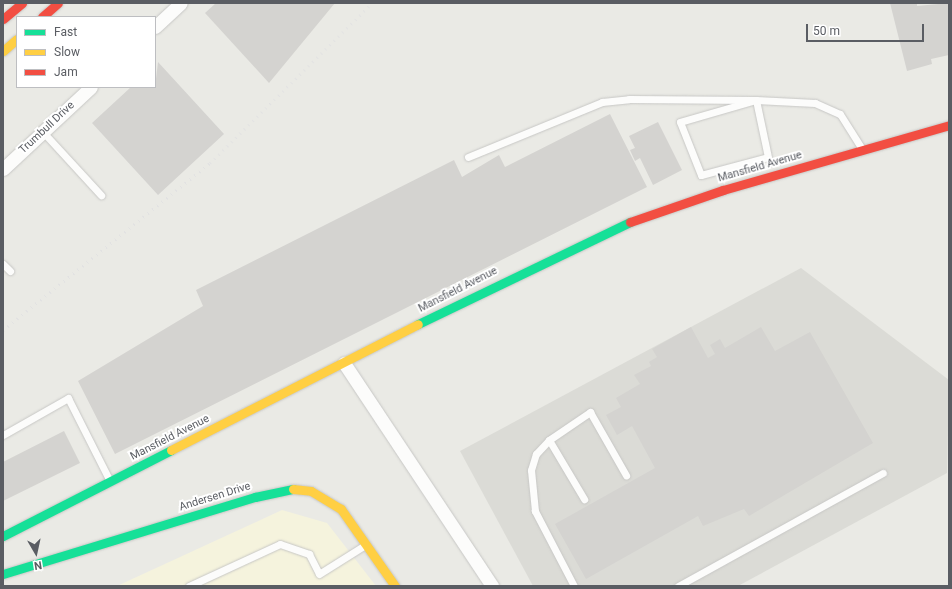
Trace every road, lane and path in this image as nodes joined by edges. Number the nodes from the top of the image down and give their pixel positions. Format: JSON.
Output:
{"nodes":[{"id":1,"x":22,"y":3,"type":"edge"},
{"id":2,"x":58,"y":3,"type":"edge"},
{"id":3,"x":181,"y":3,"type":"edge"},
{"id":4,"x":43,"y":16,"type":"edge"},
{"id":5,"x":3,"y":19,"type":"edge"},
{"id":6,"x":156,"y":27,"type":"edge"},
{"id":7,"x":16,"y":40,"type":"edge"},
{"id":8,"x":3,"y":51,"type":"edge"},
{"id":9,"x":90,"y":88,"type":"edge"},
{"id":10,"x":756,"y":100,"type":"junction"},
{"id":11,"x":949,"y":125,"type":"edge"},
{"id":12,"x":43,"y":132,"type":"junction"},
{"id":13,"x":862,"y":150,"type":"junction"},
{"id":14,"x":468,"y":157,"type":"dead end"},
{"id":15,"x":3,"y":169,"type":"edge"},
{"id":16,"x":101,"y":194,"type":"dead end"},
{"id":17,"x":3,"y":264,"type":"edge"},
{"id":18,"x":10,"y":270,"type":"dead end"},
{"id":19,"x":344,"y":362,"type":"junction"},
{"id":20,"x":3,"y":435,"type":"edge"},
{"id":21,"x":549,"y":440,"type":"junction"},
{"id":22,"x":883,"y":473,"type":"dead end"},
{"id":23,"x":626,"y":475,"type":"dead end"},
{"id":24,"x":110,"y":481,"type":"junction"},
{"id":25,"x":584,"y":499,"type":"dead end"},
{"id":26,"x":3,"y":536,"type":"edge"},
{"id":27,"x":366,"y":544,"type":"junction"},
{"id":28,"x":3,"y":574,"type":"edge"},
{"id":29,"x":189,"y":586,"type":"edge"},
{"id":30,"x":395,"y":586,"type":"edge"},
{"id":31,"x":492,"y":586,"type":"edge"},
{"id":32,"x":574,"y":586,"type":"edge"},
{"id":33,"x":678,"y":586,"type":"edge"}],
"edges":[{"from":1,"to":5,"type":"main road"},
{"from":2,"to":4,"type":"main road"},
{"from":3,"to":6,"type":"street"},
{"from":7,"to":8,"type":"main road"},
{"from":9,"to":12,"type":"street","name":"Trumbull Drive"},
{"from":10,"to":10,"type":"lane"},
{"from":10,"to":13,"type":"lane"},
{"from":10,"to":14,"type":"lane"},
{"from":11,"to":13,"type":"main road","name":"Mansfield Avenue"},
{"from":12,"to":15,"type":"street","name":"Trumbull Drive"},
{"from":12,"to":16,"type":"lane"},
{"from":13,"to":19,"type":"main road","name":"Mansfield Avenue"},
{"from":17,"to":18,"type":"lane"},
{"from":19,"to":24,"type":"main road","name":"Mansfield Avenue"},
{"from":19,"to":31,"type":"street"},
{"from":20,"to":24,"type":"lane"},
{"from":21,"to":23,"type":"lane"},
{"from":21,"to":25,"type":"lane"},
{"from":21,"to":32,"type":"lane"},
{"from":22,"to":33,"type":"lane"},
{"from":24,"to":26,"type":"main road","name":"Mansfield Avenue"},
{"from":27,"to":28,"type":"main road","name":"Andersen Drive"},
{"from":27,"to":29,"type":"lane"},
{"from":27,"to":30,"type":"main road","name":"Andersen Drive"}]}
